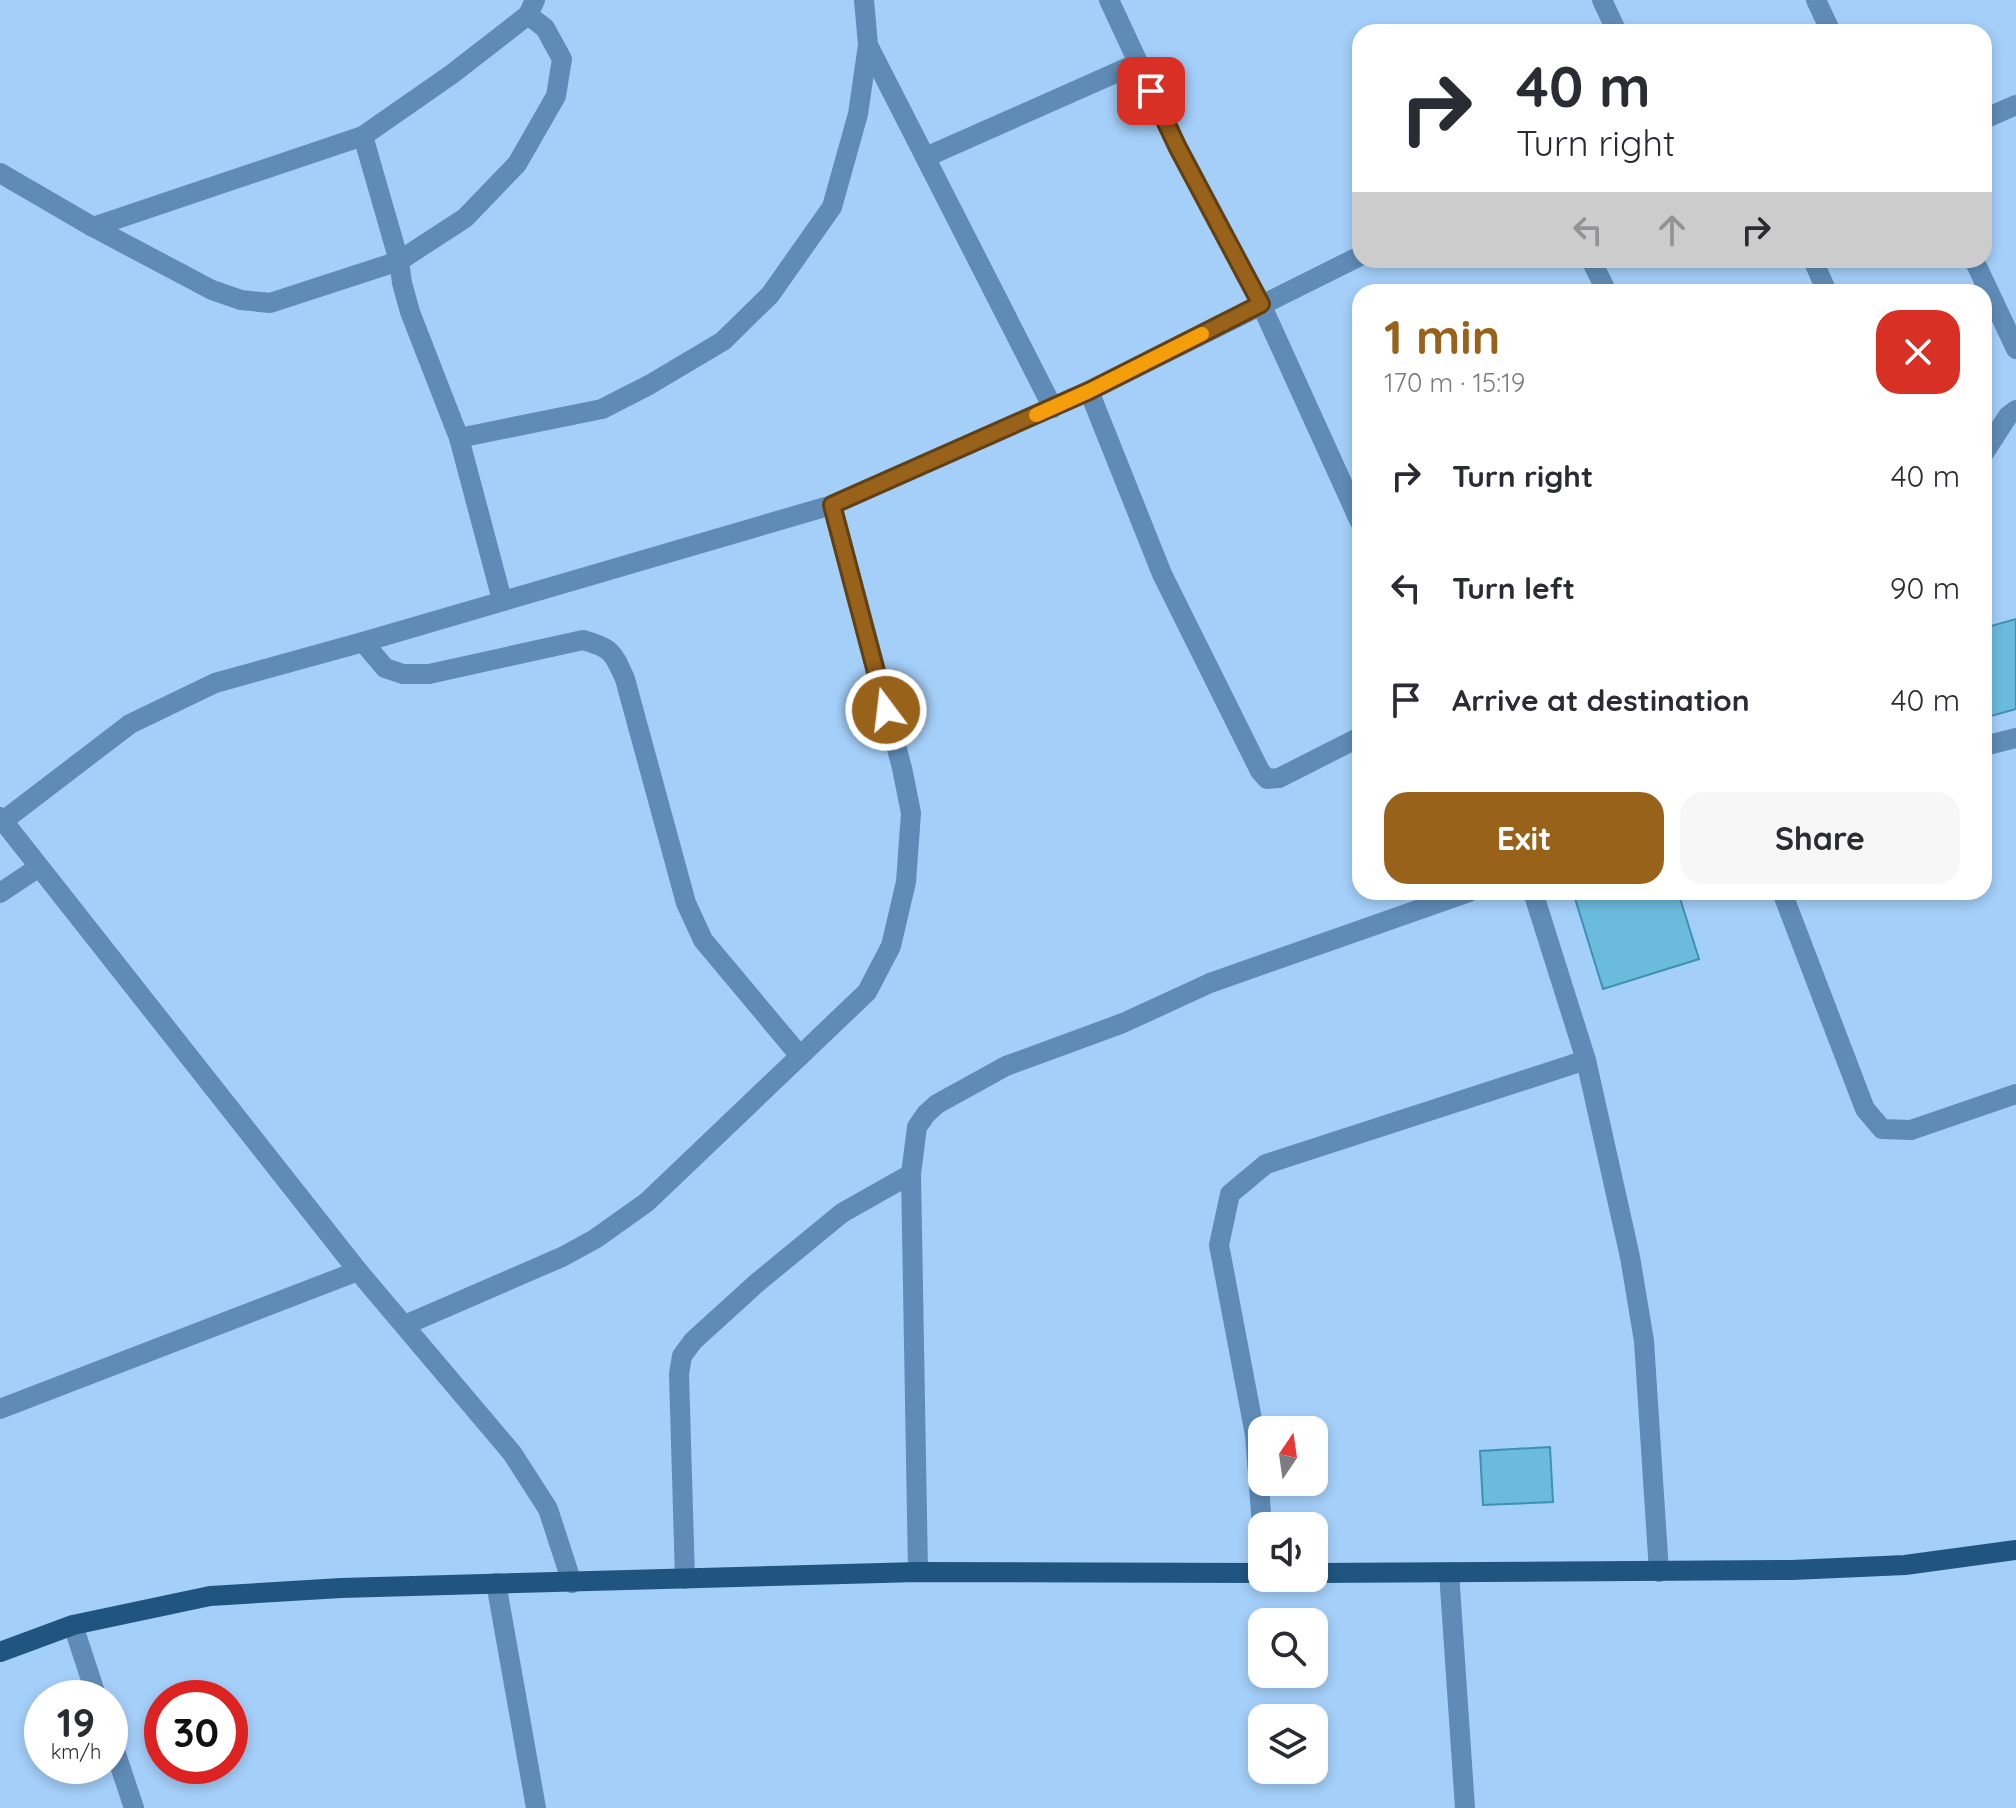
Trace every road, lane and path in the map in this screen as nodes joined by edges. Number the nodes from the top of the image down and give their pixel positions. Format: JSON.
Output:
{"nodes":[{"id":1,"x":864,"y":0,"type":"edge"},
{"id":2,"x":1109,"y":0,"type":"edge"},
{"id":3,"x":1602,"y":0,"type":"edge"},
{"id":4,"x":1816,"y":0,"type":"edge"},
{"id":5,"x":532,"y":7,"type":"edge"},
{"id":6,"x":1613,"y":24,"type":"edge"},
{"id":7,"x":1827,"y":24,"type":"edge"},
{"id":8,"x":868,"y":45,"type":"junction"},
{"id":9,"x":1138,"y":63,"type":"junction"},
{"id":10,"x":2016,"y":105,"type":"edge"},
{"id":11,"x":1992,"y":116,"type":"edge"},
{"id":12,"x":363,"y":136,"type":"junction"},
{"id":13,"x":926,"y":157,"type":"junction"},
{"id":14,"x":0,"y":173,"type":"edge"},
{"id":15,"x":93,"y":227,"type":"junction"},
{"id":16,"x":1352,"y":260,"type":"edge"},
{"id":17,"x":399,"y":261,"type":"junction"},
{"id":18,"x":1992,"y":298,"type":"edge"},
{"id":19,"x":1261,"y":304,"type":"junction"},
{"id":20,"x":2016,"y":349,"type":"edge"},
{"id":21,"x":1089,"y":391,"type":"junction"},
{"id":22,"x":1053,"y":408,"type":"junction"},
{"id":23,"x":2016,"y":410,"type":"edge"},
{"id":24,"x":459,"y":438,"type":"junction"},
{"id":25,"x":1992,"y":441,"type":"edge"},
{"id":26,"x":1352,"y":504,"type":"edge"},
{"id":27,"x":832,"y":505,"type":"junction"},
{"id":28,"x":502,"y":600,"type":"junction"},
{"id":29,"x":363,"y":642,"type":"junction"},
{"id":30,"x":2016,"y":738,"type":"edge"},
{"id":31,"x":1352,"y":741,"type":"edge"},
{"id":32,"x":1992,"y":744,"type":"edge"},
{"id":33,"x":1,"y":819,"type":"edge"},
{"id":34,"x":39,"y":867,"type":"junction"},
{"id":35,"x":0,"y":893,"type":"edge"},
{"id":36,"x":1446,"y":900,"type":"edge"},
{"id":37,"x":1536,"y":900,"type":"edge"},
{"id":38,"x":1785,"y":900,"type":"edge"},
{"id":39,"x":800,"y":1056,"type":"junction"},
{"id":40,"x":1586,"y":1060,"type":"junction"},
{"id":41,"x":2016,"y":1094,"type":"edge"},
{"id":42,"x":911,"y":1174,"type":"junction"},
{"id":43,"x":358,"y":1271,"type":"junction"},
{"id":44,"x":405,"y":1325,"type":"junction"},
{"id":45,"x":0,"y":1409,"type":"edge"},
{"id":46,"x":1261,"y":1512,"type":"edge"},
{"id":47,"x":2016,"y":1550,"type":"edge"},
{"id":48,"x":918,"y":1572,"type":"junction"},
{"id":49,"x":1449,"y":1572,"type":"junction"},
{"id":50,"x":1659,"y":1572,"type":"junction"},
{"id":51,"x":1248,"y":1573,"type":"edge"},
{"id":52,"x":1328,"y":1573,"type":"edge"},
{"id":53,"x":685,"y":1579,"type":"junction"},
{"id":54,"x":496,"y":1583,"type":"junction"},
{"id":55,"x":572,"y":1583,"type":"junction"},
{"id":56,"x":73,"y":1625,"type":"junction"},
{"id":57,"x":0,"y":1652,"type":"edge"},
{"id":58,"x":91,"y":1680,"type":"edge"},
{"id":59,"x":126,"y":1784,"type":"edge"},
{"id":60,"x":134,"y":1808,"type":"edge"},
{"id":61,"x":536,"y":1808,"type":"edge"},
{"id":62,"x":1465,"y":1808,"type":"edge"}],
"edges":[{"from":1,"to":8,"type":"street"},
{"from":2,"to":9,"type":"street"},
{"from":3,"to":6,"type":"street"},
{"from":4,"to":7,"type":"street"},
{"from":5,"to":12,"type":"street"},
{"from":5,"to":17,"type":"street"},
{"from":8,"to":13,"type":"street"},
{"from":8,"to":24,"type":"street"},
{"from":9,"to":13,"type":"street"},
{"from":9,"to":19,"type":"street"},
{"from":10,"to":11,"type":"street"},
{"from":12,"to":15,"type":"street"},
{"from":12,"to":17,"type":"street"},
{"from":13,"to":22,"type":"street"},
{"from":14,"to":15,"type":"street"},
{"from":15,"to":17,"type":"street"},
{"from":16,"to":19,"type":"street"},
{"from":17,"to":24,"type":"street"},
{"from":18,"to":20,"type":"street"},
{"from":19,"to":21,"type":"street"},
{"from":19,"to":26,"type":"street"},
{"from":21,"to":22,"type":"street"},
{"from":21,"to":31,"type":"street"},
{"from":22,"to":27,"type":"street"},
{"from":23,"to":25,"type":"street"},
{"from":24,"to":28,"type":"street"},
{"from":27,"to":28,"type":"street"},
{"from":27,"to":39,"type":"street"},
{"from":28,"to":29,"type":"street"},
{"from":29,"to":33,"type":"street"},
{"from":29,"to":39,"type":"street"},
{"from":30,"to":32,"type":"street"},
{"from":33,"to":34,"type":"street"},
{"from":34,"to":35,"type":"street"},
{"from":34,"to":43,"type":"street"},
{"from":36,"to":42,"type":"street"},
{"from":37,"to":40,"type":"street"},
{"from":38,"to":41,"type":"street"},
{"from":39,"to":44,"type":"street"},
{"from":40,"to":46,"type":"street"},
{"from":40,"to":50,"type":"street"},
{"from":42,"to":48,"type":"street"},
{"from":42,"to":53,"type":"street"},
{"from":43,"to":44,"type":"street"},
{"from":43,"to":45,"type":"street"},
{"from":44,"to":55,"type":"street"},
{"from":47,"to":50,"type":"main road"},
{"from":48,"to":51,"type":"main road"},
{"from":48,"to":53,"type":"main road"},
{"from":49,"to":50,"type":"main road"},
{"from":49,"to":52,"type":"main road"},
{"from":49,"to":62,"type":"street"},
{"from":53,"to":55,"type":"main road"},
{"from":54,"to":55,"type":"main road"},
{"from":54,"to":56,"type":"main road"},
{"from":54,"to":61,"type":"street"},
{"from":56,"to":57,"type":"main road"},
{"from":56,"to":58,"type":"street"},
{"from":59,"to":60,"type":"street"}]}
